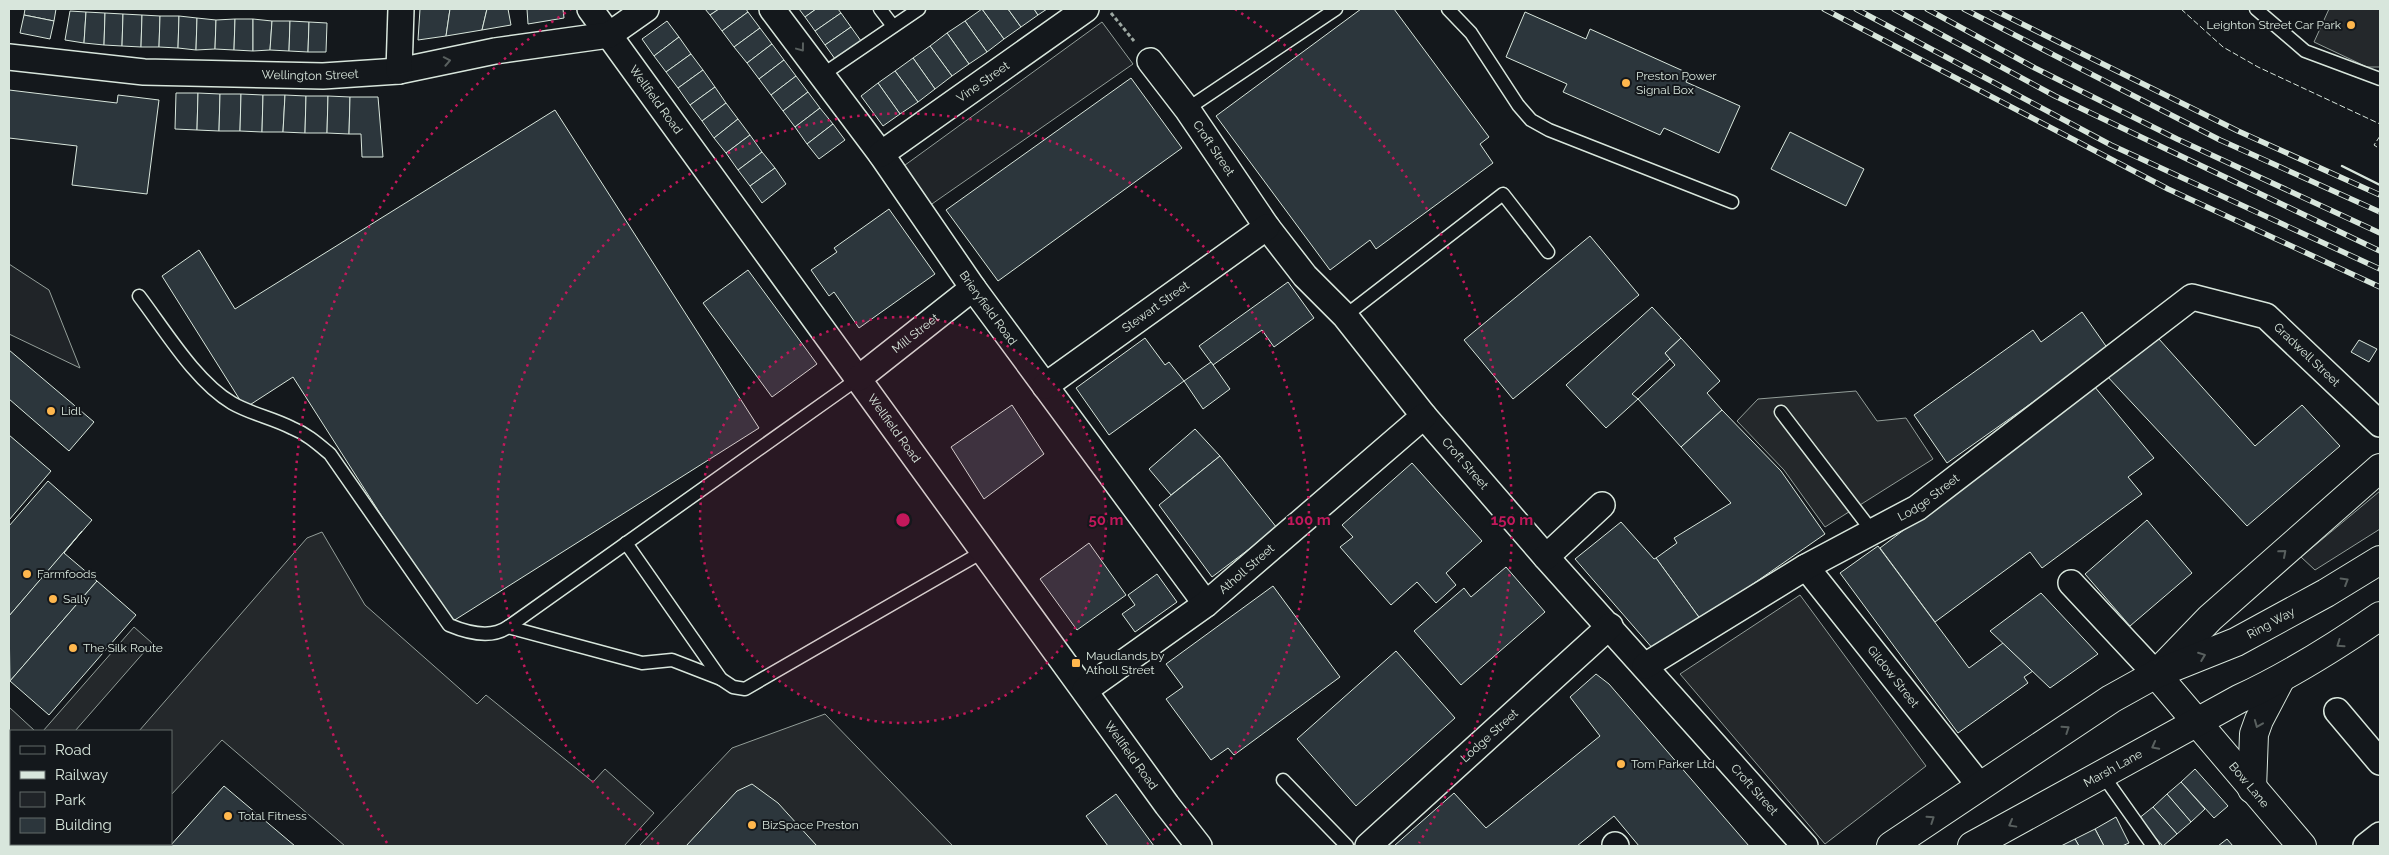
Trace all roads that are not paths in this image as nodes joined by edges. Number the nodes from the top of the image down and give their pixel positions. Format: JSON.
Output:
{"nodes":[{"id":1,"x":401,"y":9,"type":"edge"},
{"id":2,"x":590,"y":9,"type":"edge"},
{"id":3,"x":646,"y":9,"type":"edge"},
{"id":4,"x":772,"y":9,"type":"edge"},
{"id":5,"x":880,"y":9,"type":"edge"},
{"id":6,"x":918,"y":9,"type":"edge"},
{"id":7,"x":1086,"y":9,"type":"edge"},
{"id":8,"x":1336,"y":9,"type":"edge"},
{"id":9,"x":1448,"y":9,"type":"edge"},
{"id":10,"x":2256,"y":9,"type":"edge"},
{"id":11,"x":893,"y":26,"type":"junction"},
{"id":12,"x":609,"y":35,"type":"junction"},
{"id":13,"x":9,"y":58,"type":"edge"},
{"id":14,"x":1150,"y":61,"type":"road end"},
{"id":15,"x":399,"y":71,"type":"junction"},
{"id":16,"x":822,"y":75,"type":"junction"},
{"id":17,"x":2380,"y":79,"type":"edge"},
{"id":18,"x":1187,"y":109,"type":"junction"},
{"id":19,"x":882,"y":154,"type":"junction"},
{"id":20,"x":1732,"y":202,"type":"dead end"},
{"id":21,"x":1267,"y":227,"type":"junction"},
{"id":22,"x":1548,"y":252,"type":"dead end"},
{"id":23,"x":973,"y":288,"type":"junction"},
{"id":24,"x":139,"y":296,"type":"dead end"},
{"id":25,"x":2192,"y":297,"type":"joint"},
{"id":26,"x":1345,"y":316,"type":"junction"},
{"id":27,"x":859,"y":378,"type":"junction"},
{"id":28,"x":1045,"y":386,"type":"junction"},
{"id":29,"x":1781,"y":412,"type":"dead end"},
{"id":30,"x":1424,"y":416,"type":"junction"},
{"id":31,"x":2380,"y":424,"type":"edge"},
{"id":32,"x":2380,"y":468,"type":"edge"},
{"id":33,"x":1602,"y":505,"type":"dead end"},
{"id":34,"x":1872,"y":531,"type":"junction"},
{"id":35,"x":626,"y":543,"type":"junction"},
{"id":36,"x":984,"y":551,"type":"junction"},
{"id":37,"x":1546,"y":557,"type":"junction"},
{"id":38,"x":2380,"y":560,"type":"edge"},
{"id":39,"x":1806,"y":567,"type":"junction"},
{"id":40,"x":2071,"y":584,"type":"dead end"},
{"id":41,"x":1206,"y":604,"type":"junction"},
{"id":42,"x":2380,"y":616,"type":"edge"},
{"id":43,"x":1610,"y":626,"type":"junction"},
{"id":44,"x":508,"y":627,"type":"junction"},
{"id":45,"x":1645,"y":666,"type":"junction"},
{"id":46,"x":2156,"y":674,"type":"junction"},
{"id":47,"x":721,"y":679,"type":"junction"},
{"id":48,"x":2280,"y":680,"type":"junction"},
{"id":49,"x":1084,"y":690,"type":"junction"},
{"id":50,"x":2337,"y":711,"type":"dead end"},
{"id":51,"x":2198,"y":724,"type":"junction"},
{"id":52,"x":2380,"y":762,"type":"edge"},
{"id":53,"x":2102,"y":774,"type":"junction"},
{"id":54,"x":1283,"y":780,"type":"dead end"},
{"id":55,"x":1980,"y":786,"type":"junction"},
{"id":56,"x":2252,"y":789,"type":"junction"},
{"id":57,"x":2380,"y":835,"type":"edge"},
{"id":58,"x":1194,"y":845,"type":"edge"},
{"id":59,"x":1347,"y":846,"type":"edge"},
{"id":60,"x":1368,"y":846,"type":"edge"},
{"id":61,"x":1806,"y":846,"type":"edge"},
{"id":62,"x":1891,"y":846,"type":"edge"},
{"id":63,"x":1972,"y":846,"type":"edge"},
{"id":64,"x":2153,"y":846,"type":"edge"},
{"id":65,"x":2302,"y":846,"type":"edge"},
{"id":66,"x":2366,"y":846,"type":"edge"}],
"edges":[{"from":1,"to":15,"type":"street"},
{"from":2,"to":12,"type":"street","name":"Wellfield Road"},
{"from":3,"to":12,"type":"street"},
{"from":4,"to":16,"type":"street","name":"Brieryfield Road","one_way":true},
{"from":5,"to":11,"type":"lane"},
{"from":6,"to":11,"type":"lane"},
{"from":7,"to":19,"type":"street","name":"Vine Street"},
{"from":8,"to":18,"type":"lane"},
{"from":9,"to":20,"type":"lane"},
{"from":10,"to":17,"type":"lane"},
{"from":11,"to":16,"type":"lane"},
{"from":15,"to":12,"type":"street","name":"Wellington Street","one_way":true},
{"from":12,"to":27,"type":"street","name":"Wellfield Road"},
{"from":13,"to":15,"type":"street","name":"Wellington Street"},
{"from":14,"to":18,"type":"street","name":"Croft Street"},
{"from":16,"to":19,"type":"street","name":"Brieryfield Road"},
{"from":18,"to":21,"type":"street","name":"Croft Street"},
{"from":19,"to":23,"type":"street","name":"Brieryfield Road"},
{"from":21,"to":26,"type":"street","name":"Croft Street"},
{"from":21,"to":28,"type":"street","name":"Stewart Street"},
{"from":22,"to":26,"type":"lane"},
{"from":23,"to":27,"type":"street","name":"Mill Street"},
{"from":23,"to":28,"type":"street","name":"Brieryfield Road"},
{"from":24,"to":44,"type":"lane"},
{"from":25,"to":31,"type":"street","name":"Gradwell Street"},
{"from":25,"to":34,"type":"street","name":"Lodge Street"},
{"from":26,"to":30,"type":"street","name":"Croft Street"},
{"from":27,"to":35,"type":"lane"},
{"from":27,"to":36,"type":"street","name":"Wellfield Road"},
{"from":28,"to":41,"type":"street","name":"Brieryfield Road"},
{"from":29,"to":34,"type":"lane"},
{"from":30,"to":37,"type":"street","name":"Croft Street"},
{"from":30,"to":41,"type":"street","name":"Atholl Street"},
{"from":46,"to":32,"type":"main road","one_way":true},
{"from":33,"to":37,"type":"street"},
{"from":34,"to":39,"type":"street","name":"Lodge Street"},
{"from":35,"to":44,"type":"lane"},
{"from":35,"to":47,"type":"lane"},
{"from":36,"to":47,"type":"lane"},
{"from":36,"to":49,"type":"street","name":"Wellfield Road"},
{"from":37,"to":43,"type":"street","name":"Croft Street"},
{"from":46,"to":38,"type":"main road","name":"Ring Way","one_way":true},
{"from":39,"to":45,"type":"street","name":"Lodge Street"},
{"from":39,"to":55,"type":"street","name":"Gildow Street"},
{"from":40,"to":46,"type":"street"},
{"from":41,"to":49,"type":"street","name":"Atholl Street"},
{"from":42,"to":48,"type":"main road","one_way":true},
{"from":43,"to":45,"type":"street","name":"Croft Street"},
{"from":43,"to":60,"type":"street","name":"Lodge Street"},
{"from":44,"to":47,"type":"lane"},
{"from":45,"to":61,"type":"street","name":"Croft Street"},
{"from":46,"to":51,"type":"main road"},
{"from":55,"to":46,"type":"main road","one_way":true},
{"from":48,"to":51,"type":"main road"},
{"from":48,"to":56,"type":"main road","one_way":true},
{"from":49,"to":58,"type":"street","name":"Wellfield Road"},
{"from":50,"to":52,"type":"street"},
{"from":51,"to":53,"type":"main road","name":"Marsh Lane","one_way":true},
{"from":51,"to":56,"type":"main road","name":"Bow Lane"},
{"from":53,"to":63,"type":"main road","name":"Marsh Lane","one_way":true},
{"from":53,"to":64,"type":"lane"},
{"from":54,"to":59,"type":"lane"},
{"from":62,"to":55,"type":"main road","one_way":true},
{"from":56,"to":65,"type":"main road","name":"Bow Lane"},
{"from":57,"to":66,"type":"street"}]}
